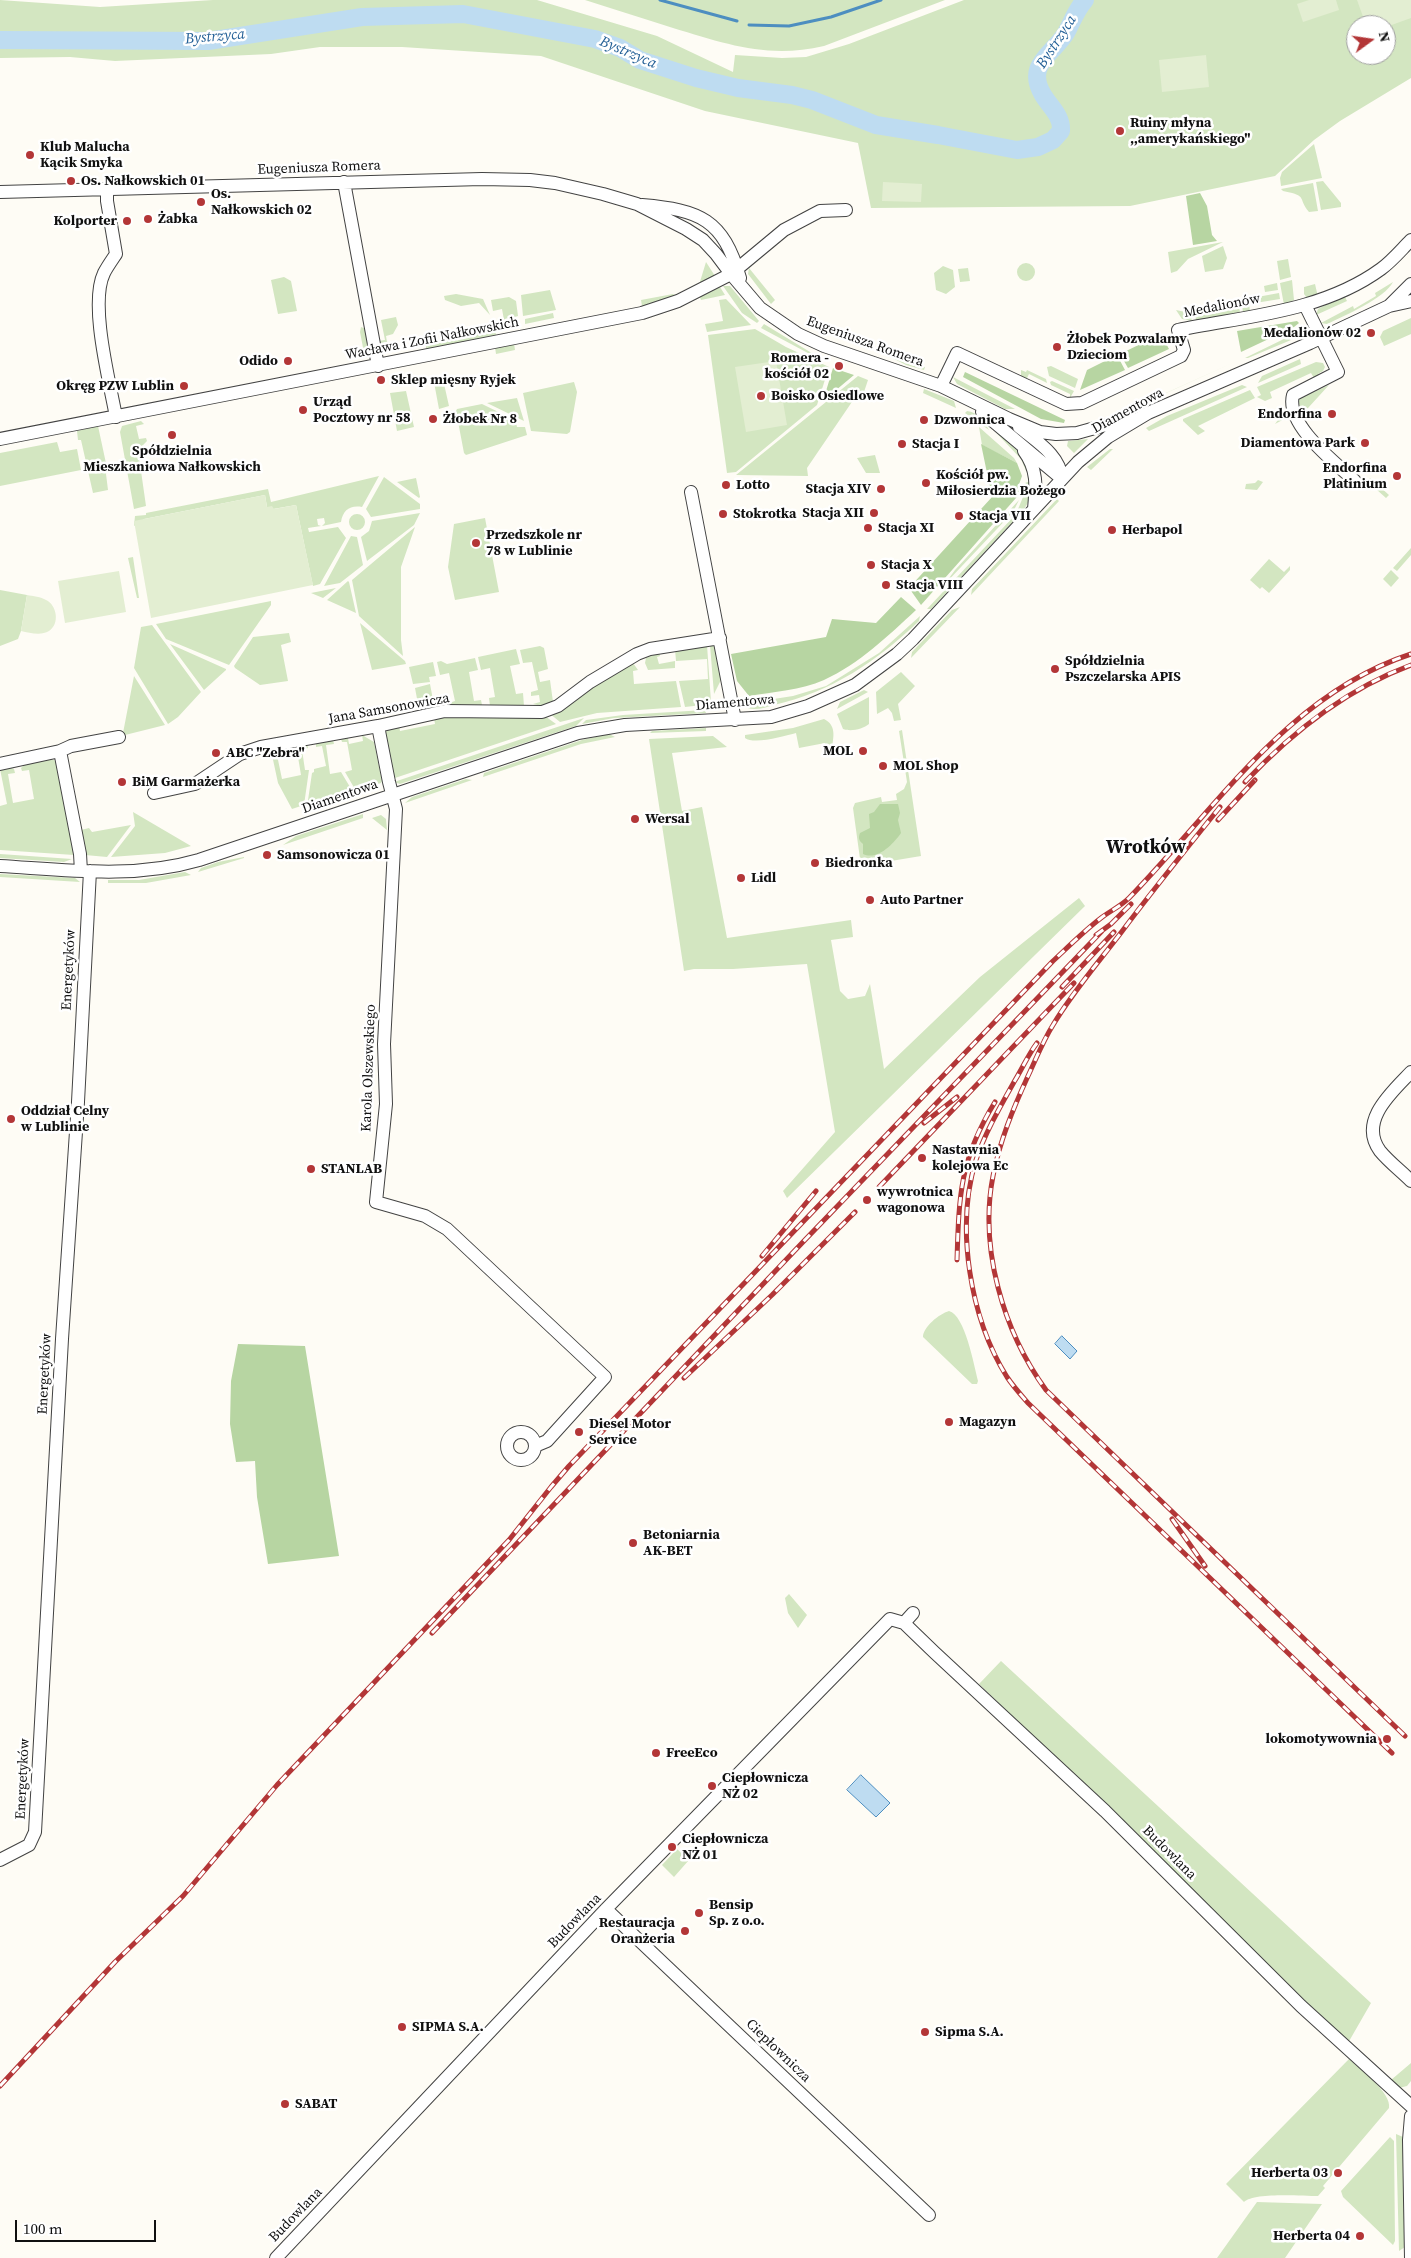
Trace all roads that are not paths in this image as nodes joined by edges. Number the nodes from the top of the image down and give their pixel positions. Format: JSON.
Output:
{"nodes":[{"id":1,"x":344,"y":182,"type":"junction"},
{"id":2,"x":107,"y":189,"type":"junction"},
{"id":3,"x":0,"y":192,"type":"edge"},
{"id":4,"x":637,"y":204,"type":"junction"},
{"id":5,"x":846,"y":210,"type":"dead end"},
{"id":6,"x":1411,"y":240,"type":"edge"},
{"id":7,"x":734,"y":272,"type":"junction"},
{"id":8,"x":1411,"y":284,"type":"edge"},
{"id":9,"x":1411,"y":302,"type":"edge"},
{"id":10,"x":1304,"y":306,"type":"junction"},
{"id":11,"x":1389,"y":306,"type":"junction"},
{"id":12,"x":1320,"y":338,"type":"junction"},
{"id":13,"x":378,"y":366,"type":"junction"},
{"id":14,"x":941,"y":386,"type":"junction"},
{"id":15,"x":966,"y":397,"type":"junction"},
{"id":16,"x":1148,"y":413,"type":"junction"},
{"id":17,"x":116,"y":417,"type":"junction"},
{"id":18,"x":1009,"y":419,"type":"junction"},
{"id":19,"x":0,"y":440,"type":"edge"},
{"id":20,"x":1018,"y":443,"type":"junction"},
{"id":21,"x":1062,"y":479,"type":"junction"},
{"id":22,"x":1355,"y":481,"type":"dead end"},
{"id":23,"x":691,"y":492,"type":"dead end"},
{"id":24,"x":1034,"y":509,"type":"junction"},
{"id":25,"x":720,"y":638,"type":"junction"},
{"id":26,"x":735,"y":720,"type":"junction"},
{"id":27,"x":378,"y":726,"type":"junction"},
{"id":28,"x":119,"y":737,"type":"dead end"},
{"id":29,"x":60,"y":751,"type":"junction"},
{"id":30,"x":0,"y":764,"type":"edge"},
{"id":31,"x":154,"y":793,"type":"dead end"},
{"id":32,"x":392,"y":795,"type":"junction"},
{"id":33,"x":0,"y":866,"type":"edge"},
{"id":34,"x":86,"y":871,"type":"junction"},
{"id":35,"x":1411,"y":1072,"type":"edge"},
{"id":36,"x":1411,"y":1181,"type":"edge"},
{"id":37,"x":536,"y":1446,"type":"dead end"},
{"id":38,"x":913,"y":1613,"type":"dead end"},
{"id":39,"x":904,"y":1623,"type":"junction"},
{"id":40,"x":0,"y":1860,"type":"edge"},
{"id":41,"x":606,"y":1909,"type":"junction"},
{"id":42,"x":1411,"y":2106,"type":"edge"},
{"id":43,"x":1411,"y":2116,"type":"edge"},
{"id":44,"x":929,"y":2216,"type":"dead end"},
{"id":45,"x":276,"y":2258,"type":"edge"},
{"id":46,"x":1411,"y":2258,"type":"edge"}],
"edges":[{"from":1,"to":2,"type":"street","name":"Eugeniusza Romera"},
{"from":1,"to":4,"type":"street","name":"Eugeniusza Romera"},
{"from":1,"to":13,"type":"street"},
{"from":2,"to":3,"type":"street","name":"Eugeniusza Romera"},
{"from":2,"to":17,"type":"street"},
{"from":4,"to":7,"type":"street","name":"Eugeniusza Romera"},
{"from":4,"to":7,"type":"street","name":"Eugeniusza Romera"},
{"from":5,"to":7,"type":"street","name":"Wacława i Zofii Nałkowskich"},
{"from":6,"to":10,"type":"street","name":"Medalionów"},
{"from":7,"to":13,"type":"street","name":"Wacława i Zofii Nałkowskich"},
{"from":7,"to":14,"type":"street","name":"Eugeniusza Romera"},
{"from":8,"to":11,"type":"street","name":"Diamentowa"},
{"from":9,"to":11,"type":"street","name":"Diamentowa"},
{"from":10,"to":12,"type":"street"},
{"from":10,"to":14,"type":"street","name":"Medalionów"},
{"from":11,"to":12,"type":"street","name":"Diamentowa"},
{"from":12,"to":16,"type":"street","name":"Diamentowa"},
{"from":12,"to":22,"type":"street"},
{"from":13,"to":17,"type":"street","name":"Wacława i Zofii Nałkowskich"},
{"from":14,"to":15,"type":"street","name":"Eugeniusza Romera"},
{"from":15,"to":18,"type":"street","name":"Eugeniusza Romera"},
{"from":15,"to":20,"type":"street","name":"Eugeniusza Romera"},
{"from":16,"to":18,"type":"street","name":"Eugeniusza Romera"},
{"from":16,"to":21,"type":"street","name":"Diamentowa"},
{"from":17,"to":19,"type":"street","name":"Wacława i Zofii Nałkowskich"},
{"from":18,"to":21,"type":"street","name":"Eugeniusza Romera"},
{"from":20,"to":21,"type":"street","name":"Eugeniusza Romera"},
{"from":20,"to":24,"type":"street","name":"Eugeniusza Romera"},
{"from":21,"to":24,"type":"street","name":"Diamentowa"},
{"from":23,"to":25,"type":"street"},
{"from":24,"to":26,"type":"street","name":"Diamentowa"},
{"from":25,"to":26,"type":"street"},
{"from":25,"to":27,"type":"street","name":"Jana Samsonowicza"},
{"from":26,"to":32,"type":"street","name":"Diamentowa"},
{"from":27,"to":31,"type":"street","name":"Jana Samsonowicza"},
{"from":27,"to":32,"type":"street"},
{"from":28,"to":29,"type":"street"},
{"from":29,"to":30,"type":"street"},
{"from":29,"to":34,"type":"street","name":"Energetyków"},
{"from":32,"to":34,"type":"street","name":"Diamentowa"},
{"from":32,"to":37,"type":"street","name":"Karola Olszewskiego"},
{"from":33,"to":34,"type":"street","name":"Diamentowa"},
{"from":34,"to":40,"type":"street","name":"Energetyków"},
{"from":35,"to":36,"type":"street"},
{"from":38,"to":39,"type":"street"},
{"from":39,"to":41,"type":"street","name":"Budowlana"},
{"from":39,"to":42,"type":"street","name":"Budowlana"},
{"from":41,"to":44,"type":"street","name":"Ciepłownicza"},
{"from":41,"to":45,"type":"street","name":"Budowlana"},
{"from":43,"to":46,"type":"street"}]}
